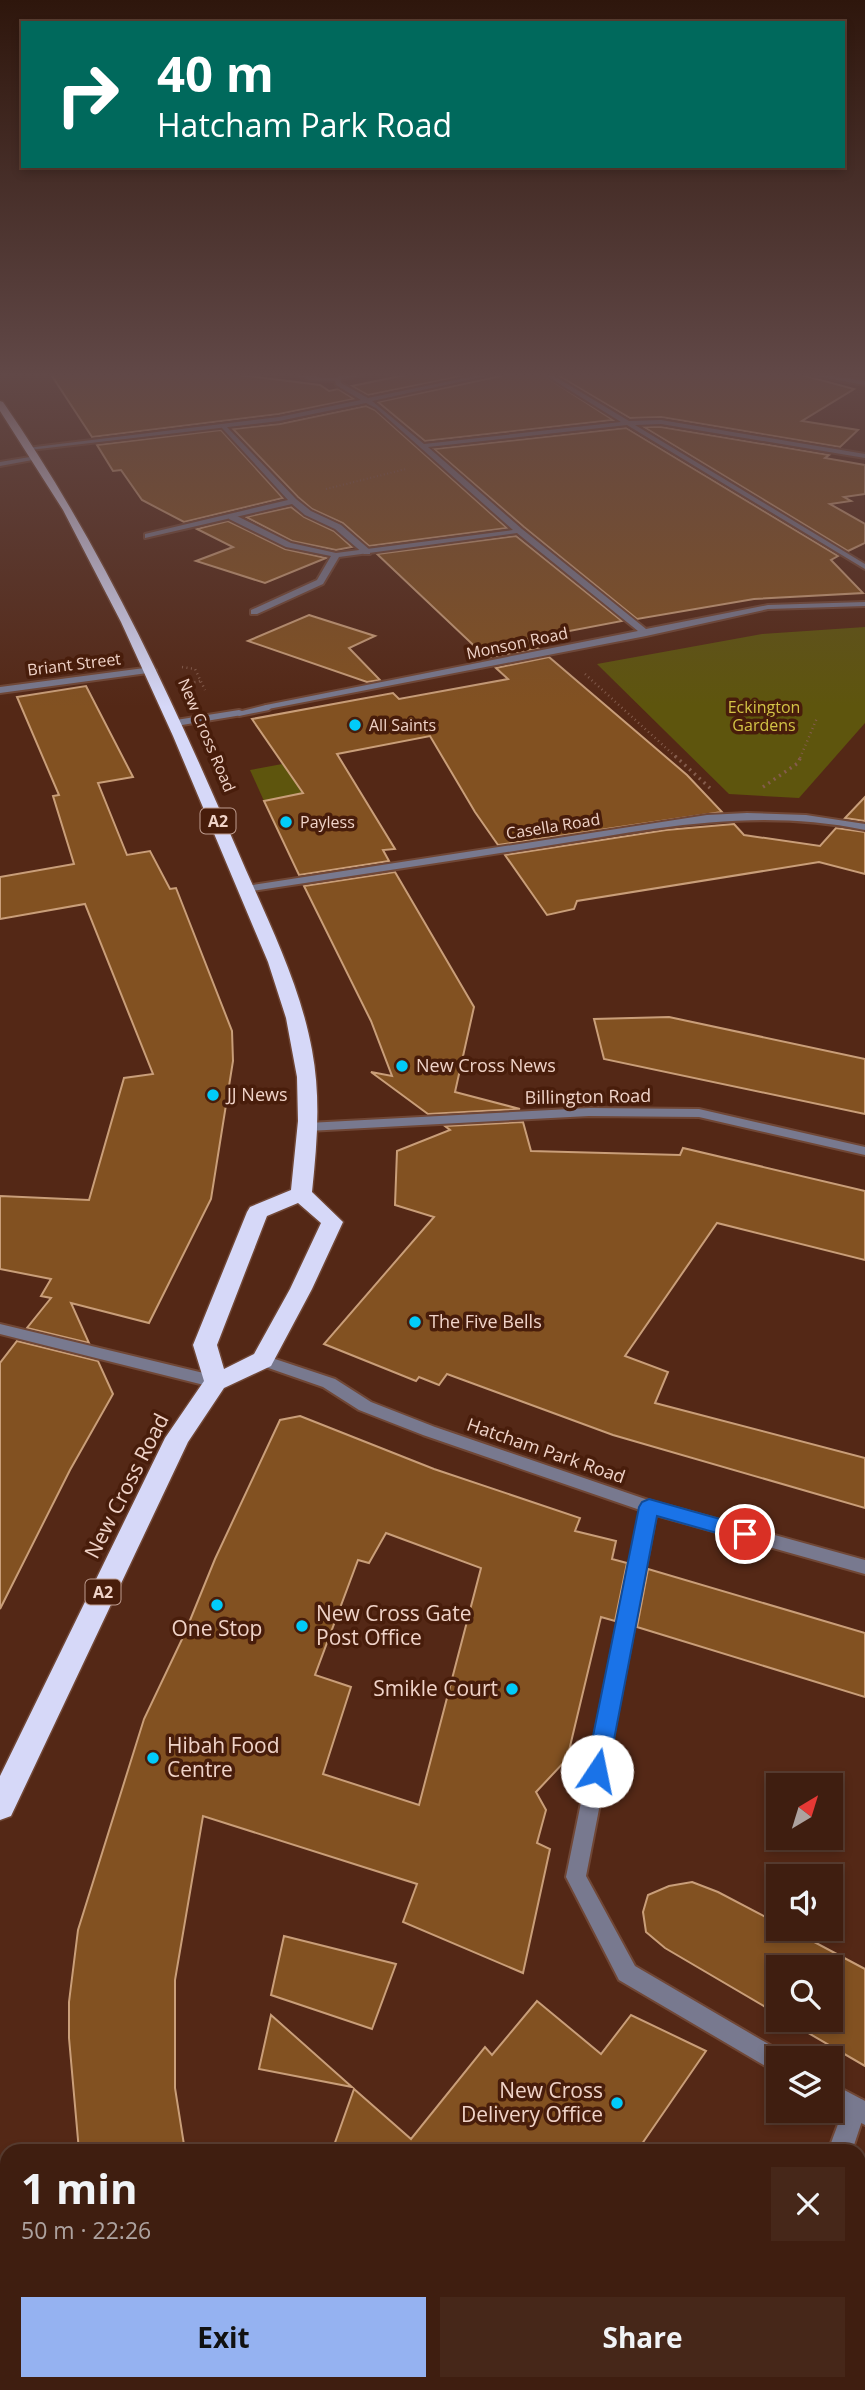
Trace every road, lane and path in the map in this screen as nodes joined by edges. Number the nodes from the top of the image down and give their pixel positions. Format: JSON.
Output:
{"nodes":[{"id":1,"x":52,"y":485,"type":"edge"},
{"id":2,"x":278,"y":485,"type":"edge"},
{"id":3,"x":347,"y":485,"type":"edge"},
{"id":4,"x":468,"y":485,"type":"edge"},
{"id":5,"x":730,"y":485,"type":"edge"},
{"id":6,"x":291,"y":499,"type":"junction"},
{"id":7,"x":232,"y":517,"type":"junction"},
{"id":8,"x":519,"y":531,"type":"junction"},
{"id":9,"x":148,"y":536,"type":"dead end"},
{"id":10,"x":367,"y":552,"type":"junction"},
{"id":11,"x":336,"y":555,"type":"junction"},
{"id":12,"x":865,"y":567,"type":"edge"},
{"id":13,"x":865,"y":604,"type":"edge"},
{"id":14,"x":254,"y":612,"type":"dead end"},
{"id":15,"x":646,"y":633,"type":"junction"},
{"id":16,"x":560,"y":649,"type":"junction"},
{"id":17,"x":183,"y":667,"type":"dead end"},
{"id":18,"x":152,"y":670,"type":"junction"},
{"id":19,"x":191,"y":682,"type":"dead end"},
{"id":20,"x":0,"y":690,"type":"edge"},
{"id":21,"x":817,"y":718,"type":"dead end"},
{"id":22,"x":176,"y":723,"type":"junction"},
{"id":23,"x":727,"y":802,"type":"junction"},
{"id":24,"x":743,"y":816,"type":"junction"},
{"id":25,"x":865,"y":827,"type":"edge"},
{"id":26,"x":246,"y":889,"type":"junction"},
{"id":27,"x":308,"y":1127,"type":"junction"},
{"id":28,"x":865,"y":1152,"type":"edge"},
{"id":29,"x":301,"y":1194,"type":"junction"},
{"id":30,"x":0,"y":1329,"type":"edge"},
{"id":31,"x":263,"y":1360,"type":"junction"},
{"id":32,"x":216,"y":1382,"type":"junction"},
{"id":33,"x":649,"y":1507,"type":"junction"},
{"id":34,"x":865,"y":1567,"type":"edge"},
{"id":35,"x":0,"y":1807,"type":"edge"},
{"id":36,"x":766,"y":2055,"type":"edge"},
{"id":37,"x":843,"y":2101,"type":"edge"},
{"id":38,"x":860,"y":2111,"type":"edge"},
{"id":39,"x":844,"y":2144,"type":"edge"}],
"edges":[{"from":1,"to":18,"type":"highway","name":"New Cross Road","number":"A2"},
{"from":2,"to":6,"type":"street"},
{"from":3,"to":6,"type":"path"},
{"from":4,"to":8,"type":"street"},
{"from":5,"to":12,"type":"street"},
{"from":6,"to":7,"type":"street"},
{"from":6,"to":10,"type":"street"},
{"from":7,"to":9,"type":"street"},
{"from":7,"to":11,"type":"street"},
{"from":8,"to":10,"type":"street"},
{"from":8,"to":15,"type":"street"},
{"from":10,"to":11,"type":"street"},
{"from":11,"to":14,"type":"street"},
{"from":13,"to":15,"type":"street","name":"Monson Road"},
{"from":15,"to":16,"type":"street","name":"Monson Road"},
{"from":16,"to":22,"type":"street","name":"Monson Road"},
{"from":16,"to":23,"type":"path"},
{"from":17,"to":19,"type":"path","name":"New Cross Road"},
{"from":18,"to":20,"type":"street","name":"Briant Street"},
{"from":18,"to":22,"type":"highway","name":"New Cross Road","number":"A2"},
{"from":21,"to":23,"type":"path"},
{"from":22,"to":26,"type":"highway","name":"New Cross Road","number":"A2"},
{"from":23,"to":24,"type":"path"},
{"from":24,"to":25,"type":"street","name":"Casella Road"},
{"from":24,"to":26,"type":"street","name":"Casella Road"},
{"from":26,"to":27,"type":"highway","name":"New Cross Road","number":"A2"},
{"from":27,"to":28,"type":"street","name":"Billington Road"},
{"from":27,"to":29,"type":"highway","name":"New Cross Road","number":"A2"},
{"from":29,"to":31,"type":"highway"},
{"from":29,"to":32,"type":"highway"},
{"from":30,"to":32,"type":"street"},
{"from":31,"to":32,"type":"highway"},
{"from":31,"to":33,"type":"street","name":"Hatcham Park Road"},
{"from":32,"to":35,"type":"highway","name":"New Cross Road","number":"A2"},
{"from":33,"to":34,"type":"street","name":"Hatcham Park Road"},
{"from":33,"to":36,"type":"street"},
{"from":37,"to":38,"type":"street"},
{"from":38,"to":39,"type":"street"}]}
